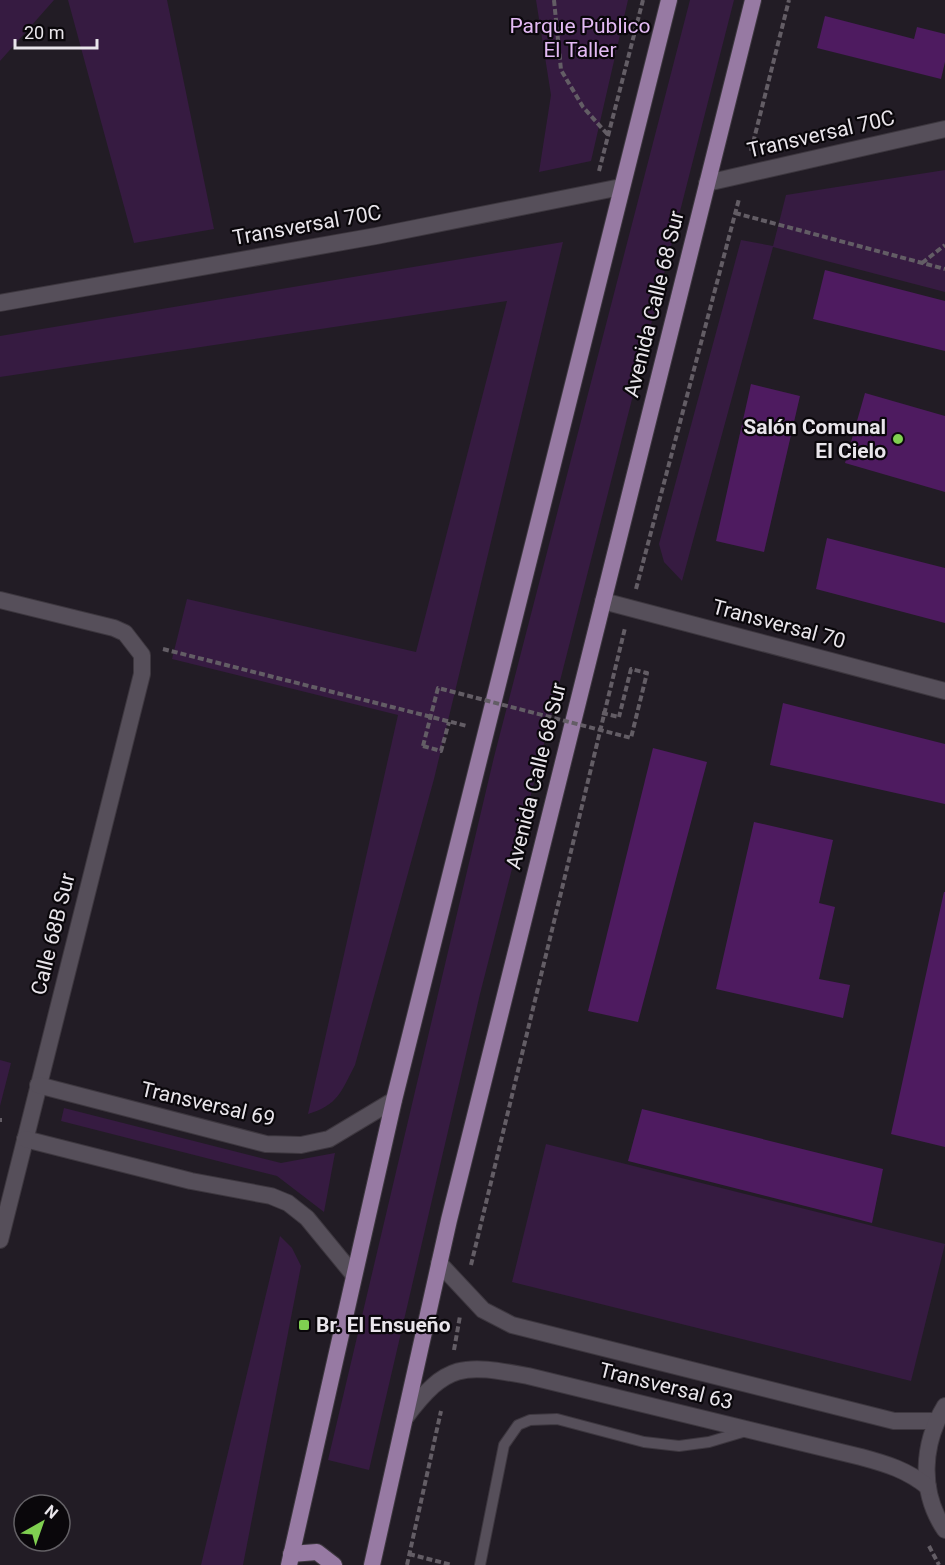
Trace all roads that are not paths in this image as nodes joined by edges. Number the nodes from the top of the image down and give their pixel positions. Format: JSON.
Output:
{"nodes":[{"id":1,"x":669,"y":0,"type":"edge"},
{"id":2,"x":753,"y":0,"type":"edge"},
{"id":3,"x":945,"y":129,"type":"edge"},
{"id":4,"x":707,"y":183,"type":"junction"},
{"id":5,"x":621,"y":188,"type":"junction"},
{"id":6,"x":0,"y":303,"type":"edge"},
{"id":7,"x":0,"y":600,"type":"edge"},
{"id":8,"x":603,"y":601,"type":"junction"},
{"id":9,"x":945,"y":691,"type":"edge"},
{"id":10,"x":39,"y":1085,"type":"junction"},
{"id":11,"x":394,"y":1100,"type":"junction"},
{"id":12,"x":25,"y":1139,"type":"junction"},
{"id":13,"x":0,"y":1240,"type":"edge"},
{"id":14,"x":439,"y":1263,"type":"junction"},
{"id":15,"x":353,"y":1274,"type":"junction"},
{"id":16,"x":941,"y":1414,"type":"edge"},
{"id":17,"x":405,"y":1418,"type":"junction"},
{"id":18,"x":751,"y":1430,"type":"junction"},
{"id":19,"x":928,"y":1486,"type":"junction"},
{"id":20,"x":945,"y":1530,"type":"edge"},
{"id":21,"x":290,"y":1559,"type":"edge"},
{"id":22,"x":334,"y":1565,"type":"edge"},
{"id":23,"x":372,"y":1565,"type":"edge"},
{"id":24,"x":480,"y":1565,"type":"edge"}],
"edges":[{"from":1,"to":5,"type":"main road"},
{"from":2,"to":4,"type":"main road","name":"Avenida Calle 68 Sur"},
{"from":3,"to":4,"type":"street","name":"Transversal 70C"},
{"from":4,"to":8,"type":"main road","name":"Avenida Calle 68 Sur"},
{"from":5,"to":6,"type":"street","name":"Transversal 70C"},
{"from":5,"to":11,"type":"main road"},
{"from":7,"to":10,"type":"street","name":"Calle 68B Sur"},
{"from":8,"to":9,"type":"street","name":"Transversal 70"},
{"from":8,"to":14,"type":"main road","name":"Avenida Calle 68 Sur"},
{"from":10,"to":11,"type":"street","name":"Transversal 69"},
{"from":10,"to":12,"type":"street","name":"Calle 68B Sur"},
{"from":11,"to":15,"type":"main road"},
{"from":12,"to":13,"type":"street","name":"Calle 68B Sur"},
{"from":12,"to":15,"type":"street"},
{"from":14,"to":16,"type":"street","name":"Transversal 63"},
{"from":14,"to":17,"type":"main road","name":"Avenida Calle 68 Sur"},
{"from":15,"to":21,"type":"main road"},
{"from":16,"to":19,"type":"street"},
{"from":17,"to":18,"type":"street","name":"Transversal 63"},
{"from":17,"to":23,"type":"main road","name":"Avenida Calle 68 Sur"},
{"from":18,"to":19,"type":"street","name":"Transversal 63"},
{"from":18,"to":24,"type":"lane"},
{"from":19,"to":20,"type":"street"},
{"from":21,"to":22,"type":"main road"}]}
